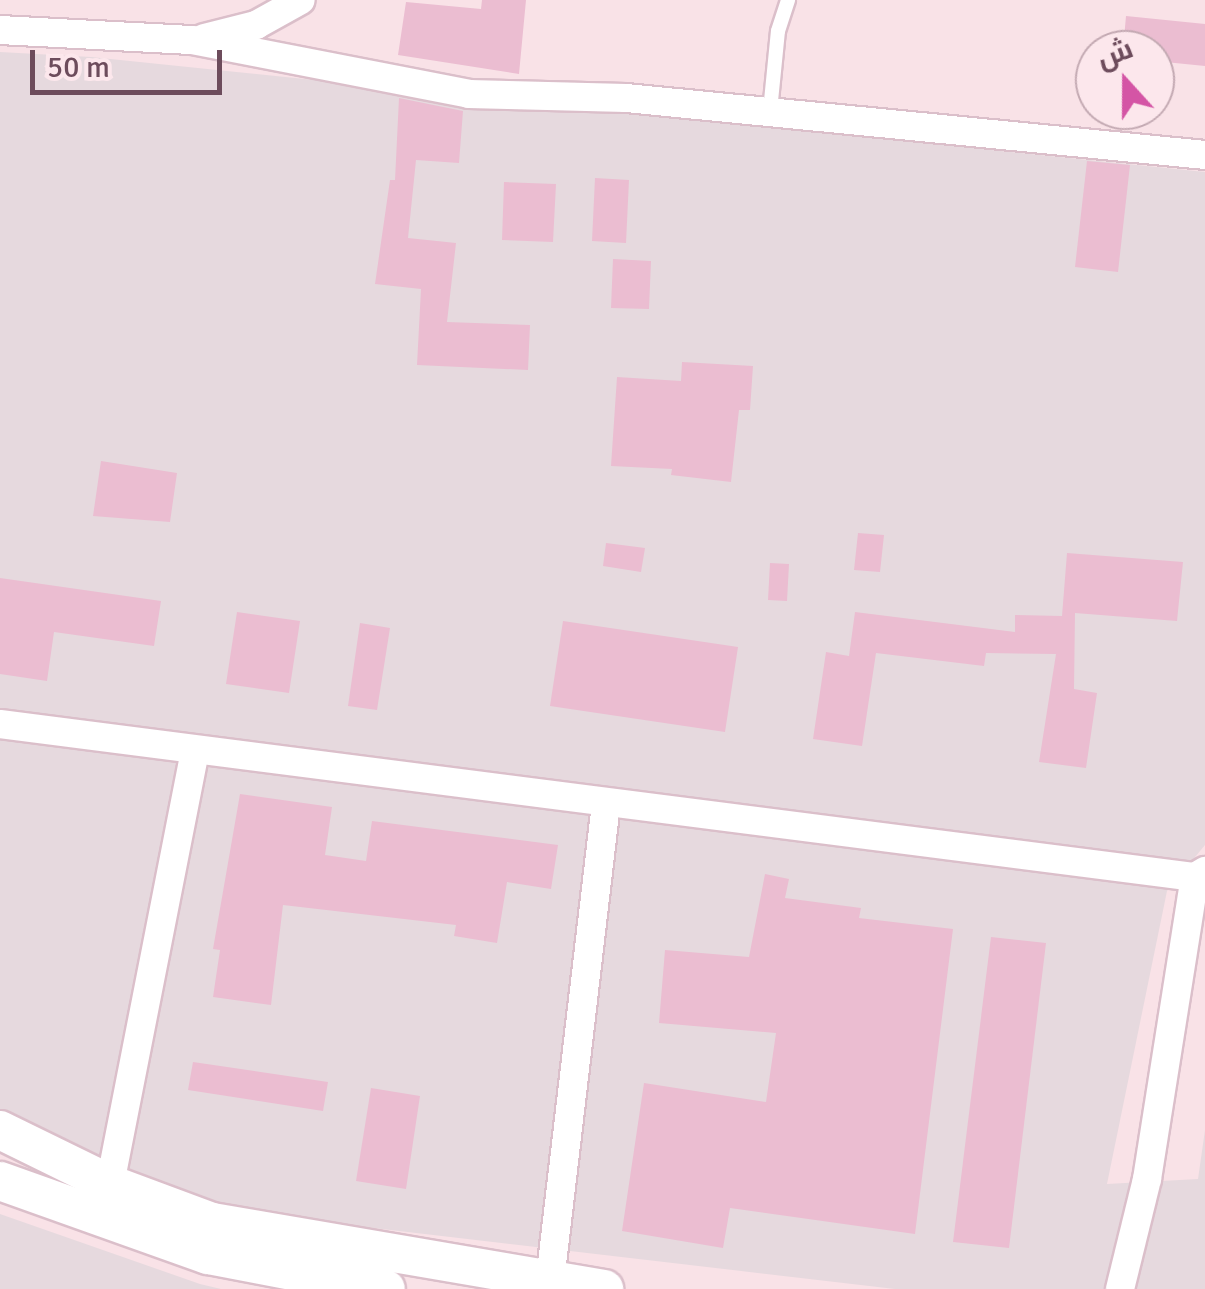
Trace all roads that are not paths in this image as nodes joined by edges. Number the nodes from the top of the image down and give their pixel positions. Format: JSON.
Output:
{"nodes":[{"id":1,"x":301,"y":0,"type":"edge"},
{"id":2,"x":788,"y":0,"type":"edge"},
{"id":3,"x":0,"y":30,"type":"edge"},
{"id":4,"x":192,"y":40,"type":"junction"},
{"id":5,"x":770,"y":111,"type":"junction"},
{"id":6,"x":1205,"y":156,"type":"edge"},
{"id":7,"x":0,"y":724,"type":"edge"},
{"id":8,"x":195,"y":752,"type":"junction"},
{"id":9,"x":606,"y":803,"type":"junction"},
{"id":10,"x":1200,"y":874,"type":"edge"},
{"id":11,"x":0,"y":1130,"type":"edge"},
{"id":12,"x":0,"y":1181,"type":"edge"},
{"id":13,"x":112,"y":1202,"type":"junction"},
{"id":14,"x":551,"y":1284,"type":"edge"},
{"id":15,"x":386,"y":1289,"type":"edge"},
{"id":16,"x":604,"y":1289,"type":"edge"},
{"id":17,"x":1120,"y":1289,"type":"edge"}],
"edges":[{"from":1,"to":4,"type":"street"},
{"from":2,"to":5,"type":"lane"},
{"from":3,"to":4,"type":"street"},
{"from":4,"to":5,"type":"street"},
{"from":5,"to":6,"type":"street"},
{"from":7,"to":8,"type":"street"},
{"from":8,"to":9,"type":"street"},
{"from":8,"to":13,"type":"street"},
{"from":9,"to":10,"type":"street"},
{"from":9,"to":14,"type":"street"},
{"from":10,"to":17,"type":"street"},
{"from":11,"to":13,"type":"main road"},
{"from":12,"to":13,"type":"main road"},
{"from":13,"to":14,"type":"main road"},
{"from":13,"to":15,"type":"main road"},
{"from":14,"to":16,"type":"main road"}]}
